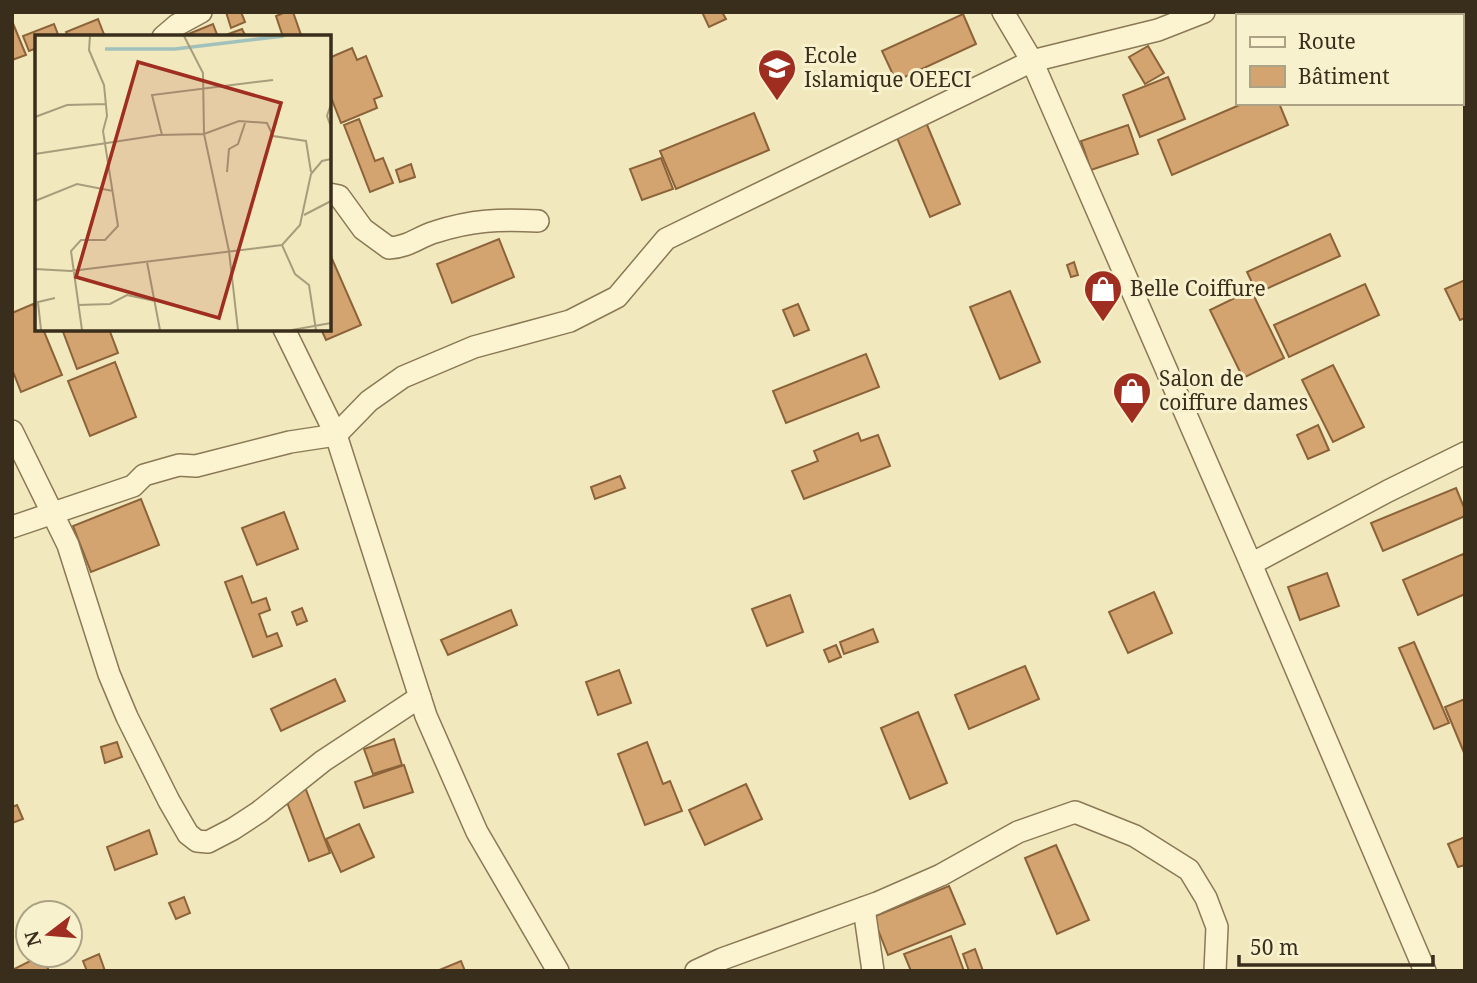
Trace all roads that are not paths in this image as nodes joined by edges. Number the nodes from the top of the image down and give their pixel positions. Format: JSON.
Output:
{"nodes":[{"id":1,"x":201,"y":12,"type":"edge"},
{"id":2,"x":1003,"y":12,"type":"edge"},
{"id":3,"x":1204,"y":12,"type":"edge"},
{"id":4,"x":165,"y":35,"type":"edge"},
{"id":5,"x":1032,"y":61,"type":"junction"},
{"id":6,"x":331,"y":194,"type":"edge"},
{"id":7,"x":538,"y":221,"type":"dead end"},
{"id":8,"x":285,"y":331,"type":"edge"},
{"id":9,"x":12,"y":431,"type":"edge"},
{"id":10,"x":336,"y":435,"type":"junction"},
{"id":11,"x":1465,"y":453,"type":"edge"},
{"id":12,"x":52,"y":512,"type":"junction"},
{"id":13,"x":12,"y":527,"type":"edge"},
{"id":14,"x":1251,"y":564,"type":"junction"},
{"id":15,"x":420,"y":696,"type":"junction"},
{"id":16,"x":864,"y":908,"type":"junction"},
{"id":17,"x":558,"y":971,"type":"edge"},
{"id":18,"x":696,"y":971,"type":"edge"},
{"id":19,"x":873,"y":971,"type":"edge"},
{"id":20,"x":1215,"y":971,"type":"edge"},
{"id":21,"x":1425,"y":971,"type":"edge"}],
"edges":[{"from":1,"to":4,"type":"street"},
{"from":2,"to":5,"type":"street"},
{"from":3,"to":5,"type":"street"},
{"from":5,"to":10,"type":"street"},
{"from":5,"to":14,"type":"street"},
{"from":6,"to":7,"type":"street"},
{"from":8,"to":10,"type":"street"},
{"from":9,"to":12,"type":"street"},
{"from":10,"to":12,"type":"street"},
{"from":10,"to":15,"type":"street"},
{"from":11,"to":14,"type":"street"},
{"from":12,"to":13,"type":"street"},
{"from":12,"to":15,"type":"street"},
{"from":14,"to":21,"type":"street"},
{"from":15,"to":17,"type":"street"},
{"from":16,"to":18,"type":"street"},
{"from":16,"to":19,"type":"street"},
{"from":16,"to":20,"type":"street"}]}
